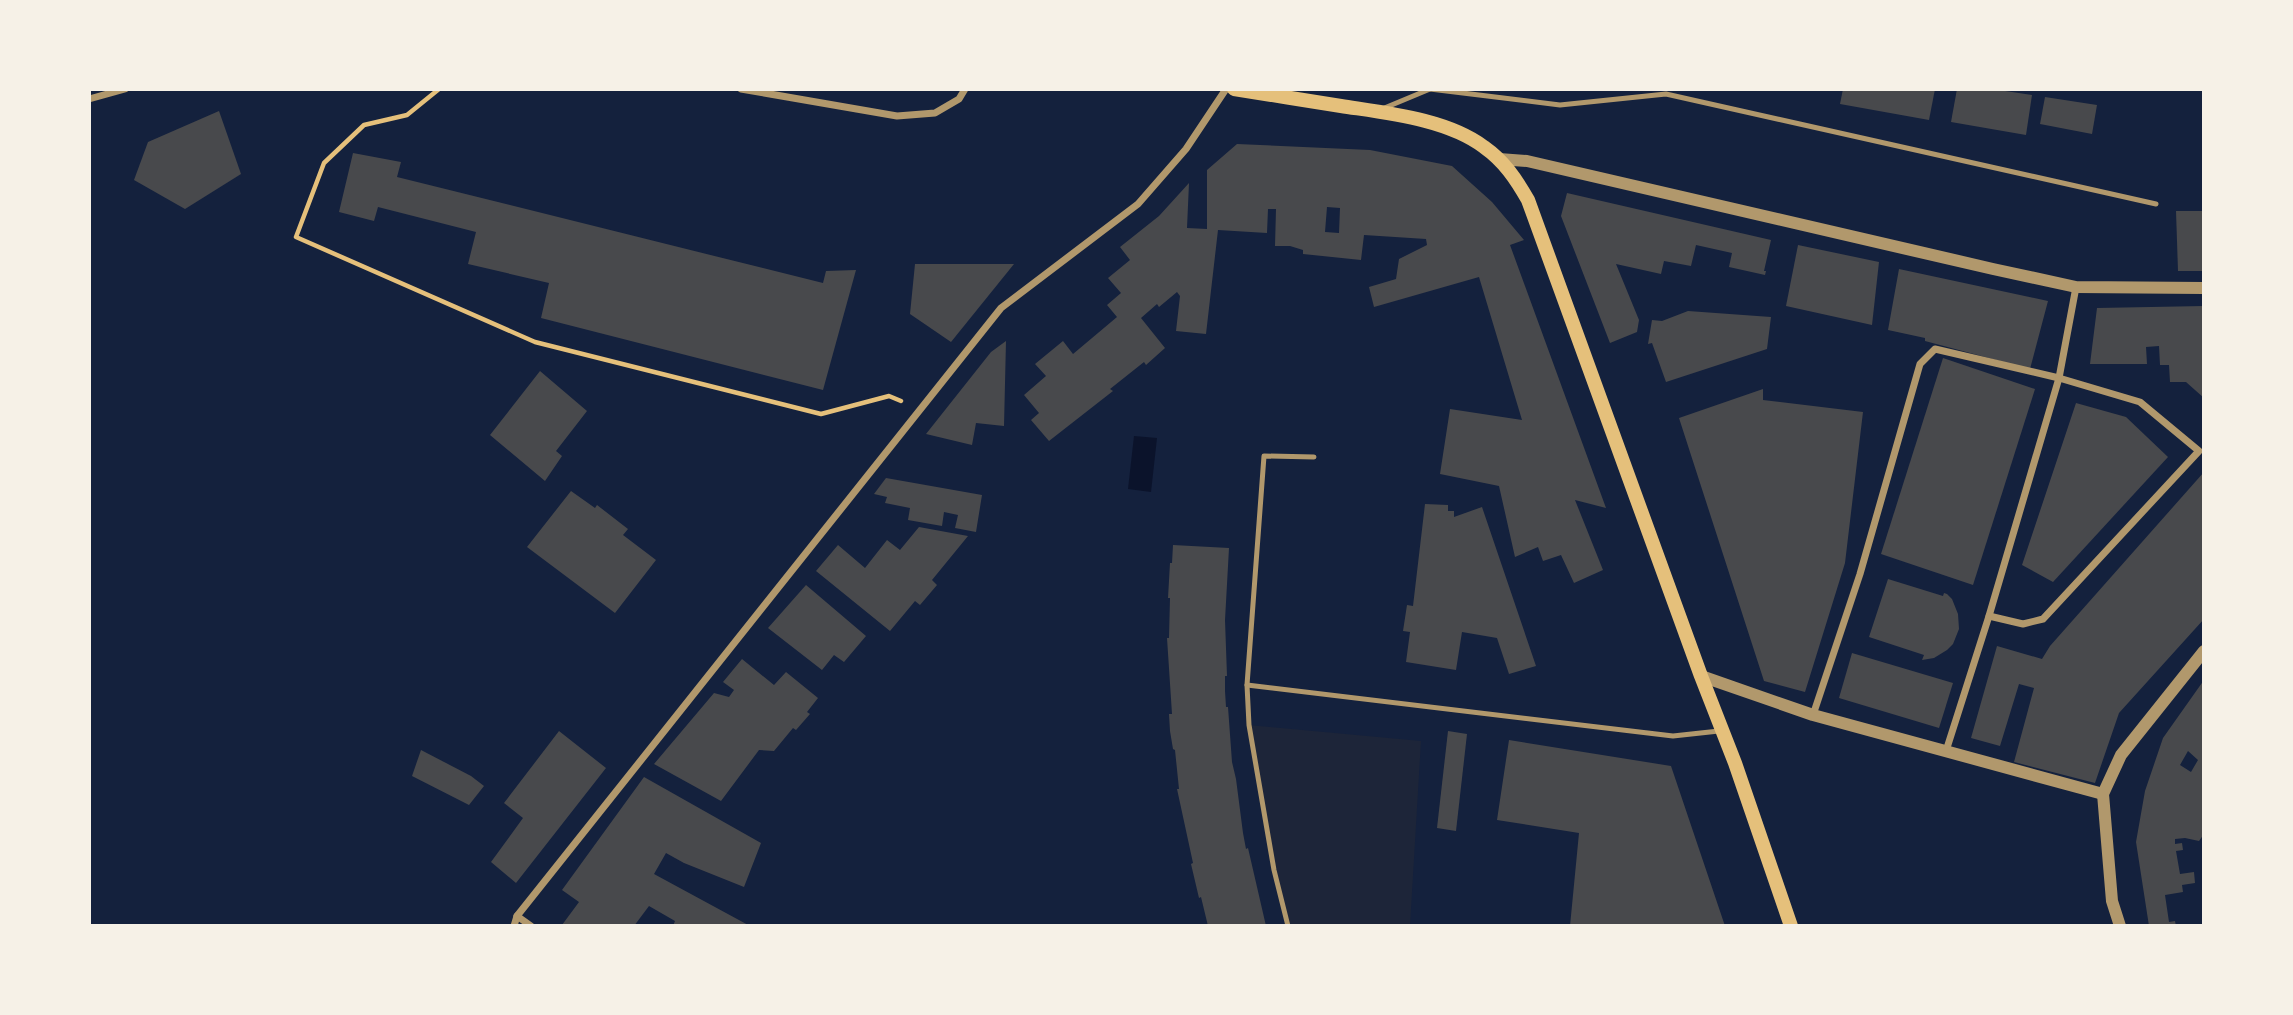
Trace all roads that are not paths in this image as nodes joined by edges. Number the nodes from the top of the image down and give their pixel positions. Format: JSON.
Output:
{"nodes":[{"id":1,"x":125,"y":89,"type":"edge"},
{"id":2,"x":741,"y":89,"type":"edge"},
{"id":3,"x":965,"y":89,"type":"edge"},
{"id":4,"x":1226,"y":89,"type":"edge"},
{"id":5,"x":1234,"y":89,"type":"edge"},
{"id":6,"x":1430,"y":89,"type":"edge"},
{"id":7,"x":89,"y":99,"type":"edge"},
{"id":8,"x":1376,"y":111,"type":"junction"},
{"id":9,"x":1499,"y":159,"type":"junction"},
{"id":10,"x":2156,"y":204,"type":"dead end"},
{"id":11,"x":2076,"y":287,"type":"junction"},
{"id":12,"x":2204,"y":288,"type":"edge"},
{"id":13,"x":2059,"y":379,"type":"junction"},
{"id":14,"x":1314,"y":457,"type":"dead end"},
{"id":15,"x":1989,"y":616,"type":"junction"},
{"id":16,"x":2201,"y":656,"type":"edge"},
{"id":17,"x":1700,"y":676,"type":"junction"},
{"id":18,"x":1247,"y":685,"type":"junction"},
{"id":19,"x":1813,"y":715,"type":"junction"},
{"id":20,"x":1722,"y":730,"type":"junction"},
{"id":21,"x":1946,"y":751,"type":"junction"},
{"id":22,"x":2103,"y":794,"type":"junction"},
{"id":23,"x":517,"y":916,"type":"junction"},
{"id":24,"x":514,"y":926,"type":"edge"},
{"id":25,"x":531,"y":926,"type":"edge"},
{"id":26,"x":1288,"y":926,"type":"edge"},
{"id":27,"x":1791,"y":926,"type":"edge"},
{"id":28,"x":2120,"y":926,"type":"edge"}],
"edges":[{"from":1,"to":7,"type":"street"},
{"from":2,"to":3,"type":"street"},
{"from":4,"to":23,"type":"street"},
{"from":5,"to":8,"type":"main road"},
{"from":6,"to":8,"type":"lane"},
{"from":6,"to":10,"type":"lane"},
{"from":8,"to":9,"type":"main road"},
{"from":9,"to":11,"type":"street"},
{"from":9,"to":17,"type":"main road"},
{"from":11,"to":12,"type":"street"},
{"from":11,"to":13,"type":"street"},
{"from":13,"to":15,"type":"street"},
{"from":13,"to":15,"type":"street"},
{"from":13,"to":19,"type":"street"},
{"from":14,"to":18,"type":"lane"},
{"from":15,"to":21,"type":"street"},
{"from":16,"to":22,"type":"street"},
{"from":17,"to":19,"type":"street"},
{"from":17,"to":20,"type":"main road"},
{"from":18,"to":20,"type":"lane"},
{"from":18,"to":26,"type":"lane"},
{"from":19,"to":21,"type":"street"},
{"from":20,"to":27,"type":"main road"},
{"from":21,"to":22,"type":"street"},
{"from":22,"to":28,"type":"street"},
{"from":23,"to":24,"type":"street"},
{"from":23,"to":25,"type":"street"}]}
